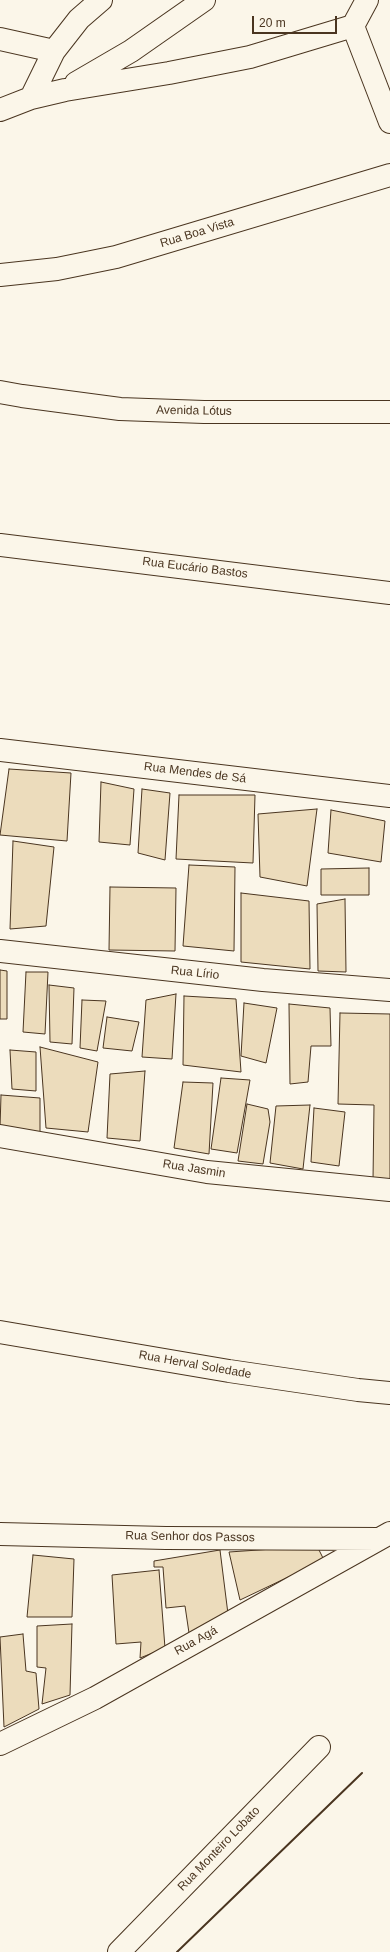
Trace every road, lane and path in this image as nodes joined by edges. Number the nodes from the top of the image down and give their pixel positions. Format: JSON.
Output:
{"nodes":[{"id":1,"x":101,"y":0,"type":"edge"},
{"id":2,"x":204,"y":0,"type":"edge"},
{"id":3,"x":367,"y":0,"type":"edge"},
{"id":4,"x":353,"y":26,"type":"junction"},
{"id":5,"x":0,"y":39,"type":"edge"},
{"id":6,"x":54,"y":50,"type":"junction"},
{"id":7,"x":66,"y":90,"type":"junction"},
{"id":8,"x":31,"y":98,"type":"junction"},
{"id":9,"x":0,"y":110,"type":"edge"},
{"id":10,"x":390,"y":122,"type":"edge"},
{"id":11,"x":390,"y":175,"type":"edge"},
{"id":12,"x":0,"y":275,"type":"edge"},
{"id":13,"x":0,"y":392,"type":"edge"},
{"id":14,"x":390,"y":412,"type":"edge"},
{"id":15,"x":0,"y":545,"type":"edge"},
{"id":16,"x":390,"y":593,"type":"edge"},
{"id":17,"x":0,"y":750,"type":"edge"},
{"id":18,"x":390,"y":796,"type":"edge"},
{"id":19,"x":0,"y":951,"type":"edge"},
{"id":20,"x":390,"y":990,"type":"edge"},
{"id":21,"x":0,"y":1136,"type":"edge"},
{"id":22,"x":390,"y":1190,"type":"edge"},
{"id":23,"x":0,"y":1332,"type":"edge"},
{"id":24,"x":390,"y":1393,"type":"edge"},
{"id":25,"x":0,"y":1534,"type":"edge"},
{"id":26,"x":385,"y":1536,"type":"edge"},
{"id":27,"x":0,"y":1744,"type":"edge"},
{"id":28,"x":319,"y":1747,"type":"dead end"},
{"id":29,"x":119,"y":1952,"type":"edge"}],
"edges":[{"from":1,"to":6,"type":"street"},
{"from":2,"to":7,"type":"street"},
{"from":3,"to":4,"type":"street"},
{"from":4,"to":7,"type":"street"},
{"from":4,"to":10,"type":"street"},
{"from":5,"to":6,"type":"street"},
{"from":6,"to":8,"type":"street"},
{"from":7,"to":8,"type":"street"},
{"from":8,"to":9,"type":"street"},
{"from":11,"to":12,"type":"street","name":"Rua Boa Vista"},
{"from":13,"to":14,"type":"street","name":"Avenida Lótus"},
{"from":15,"to":16,"type":"street","name":"Rua Eucário Bastos"},
{"from":17,"to":18,"type":"street","name":"Rua Mendes de Sá"},
{"from":19,"to":20,"type":"street","name":"Rua Lírio"},
{"from":21,"to":22,"type":"street","name":"Rua Jasmin"},
{"from":23,"to":24,"type":"street","name":"Rua Herval Soledade"},
{"from":25,"to":26,"type":"street","name":"Rua Senhor dos Passos"},
{"from":26,"to":27,"type":"street","name":"Rua Agá"},
{"from":28,"to":29,"type":"street","name":"Rua Monteiro Lobato"}]}
